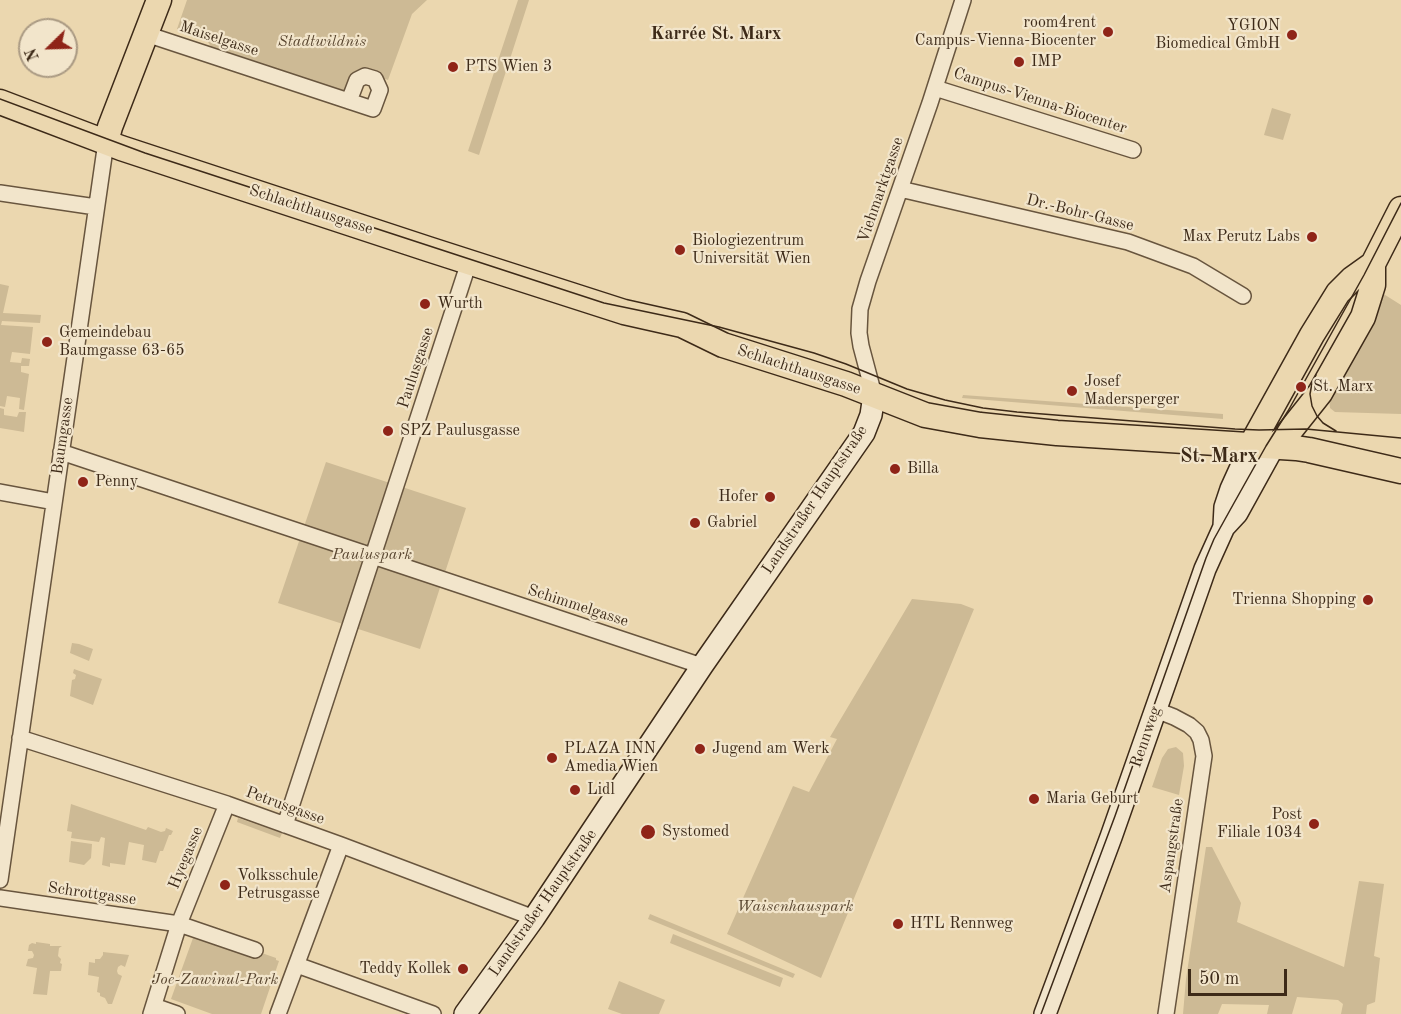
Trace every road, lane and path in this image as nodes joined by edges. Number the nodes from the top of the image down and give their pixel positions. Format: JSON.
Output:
{"nodes":[{"id":1,"x":159,"y":0,"type":"edge"},
{"id":2,"x":963,"y":0,"type":"edge"},
{"id":3,"x":146,"y":34,"type":"junction"},
{"id":4,"x":935,"y":88,"type":"junction"},
{"id":5,"x":349,"y":101,"type":"dead end"},
{"id":6,"x":0,"y":102,"type":"edge"},
{"id":7,"x":106,"y":142,"type":"junction"},
{"id":8,"x":1133,"y":150,"type":"dead end"},
{"id":9,"x":900,"y":189,"type":"junction"},
{"id":10,"x":0,"y":193,"type":"edge"},
{"id":11,"x":96,"y":207,"type":"junction"},
{"id":12,"x":1401,"y":209,"type":"edge"},
{"id":13,"x":469,"y":262,"type":"junction"},
{"id":14,"x":1373,"y":264,"type":"junction"},
{"id":15,"x":1243,"y":296,"type":"dead end"},
{"id":16,"x":874,"y":395,"type":"junction"},
{"id":17,"x":1263,"y":446,"type":"junction"},
{"id":18,"x":61,"y":452,"type":"junction"},
{"id":19,"x":1401,"y":471,"type":"edge"},
{"id":20,"x":0,"y":492,"type":"edge"},
{"id":21,"x":54,"y":502,"type":"junction"},
{"id":22,"x":373,"y":556,"type":"junction"},
{"id":23,"x":702,"y":666,"type":"junction"},
{"id":24,"x":1156,"y":710,"type":"junction"},
{"id":25,"x":20,"y":738,"type":"junction"},
{"id":26,"x":227,"y":804,"type":"junction"},
{"id":27,"x":285,"y":825,"type":"junction"},
{"id":28,"x":341,"y":845,"type":"junction"},
{"id":29,"x":0,"y":880,"type":"edge"},
{"id":30,"x":0,"y":898,"type":"edge"},
{"id":31,"x":534,"y":918,"type":"junction"},
{"id":32,"x":179,"y":924,"type":"junction"},
{"id":33,"x":255,"y":950,"type":"dead end"},
{"id":34,"x":297,"y":965,"type":"junction"},
{"id":35,"x":152,"y":1010,"type":"edge"},
{"id":36,"x":177,"y":1014,"type":"edge"},
{"id":37,"x":278,"y":1014,"type":"edge"},
{"id":38,"x":433,"y":1014,"type":"edge"},
{"id":39,"x":465,"y":1014,"type":"edge"},
{"id":40,"x":1045,"y":1014,"type":"edge"},
{"id":41,"x":1166,"y":1014,"type":"edge"}],
"edges":[{"from":1,"to":3,"type":"main road","name":"Baumgasse"},
{"from":2,"to":4,"type":"street","name":"Viehmarktgasse"},
{"from":3,"to":5,"type":"street","name":"Maiselgasse"},
{"from":3,"to":7,"type":"main road","name":"Baumgasse"},
{"from":4,"to":8,"type":"street","name":"Campus-Vienna-Biocenter"},
{"from":4,"to":9,"type":"street","name":"Viehmarktgasse"},
{"from":6,"to":7,"type":"main road","name":"Schlachthausgasse"},
{"from":7,"to":11,"type":"street","name":"Baumgasse"},
{"from":7,"to":13,"type":"main road","name":"Schlachthausgasse"},
{"from":9,"to":15,"type":"street","name":"Dr.-Bohr-Gasse"},
{"from":9,"to":16,"type":"street","name":"Viehmarktgasse"},
{"from":10,"to":11,"type":"street"},
{"from":11,"to":18,"type":"street","name":"Baumgasse"},
{"from":12,"to":14,"type":"main road","name":"Rennweg"},
{"from":13,"to":16,"type":"main road","name":"Schlachthausgasse"},
{"from":13,"to":22,"type":"street","name":"Paulusgasse"},
{"from":14,"to":17,"type":"main road","name":"Rennweg"},
{"from":14,"to":17,"type":"main road","name":"Rennweg"},
{"from":16,"to":17,"type":"main road"},
{"from":16,"to":23,"type":"main road","name":"Landstraßer Hauptstraße"},
{"from":17,"to":19,"type":"main road"},
{"from":17,"to":24,"type":"main road","name":"Rennweg"},
{"from":18,"to":21,"type":"street","name":"Baumgasse"},
{"from":18,"to":22,"type":"street","name":"Schimmelgasse"},
{"from":20,"to":21,"type":"street"},
{"from":21,"to":25,"type":"street","name":"Baumgasse"},
{"from":22,"to":23,"type":"street","name":"Schimmelgasse"},
{"from":22,"to":27,"type":"street","name":"Paulusgasse"},
{"from":23,"to":31,"type":"main road","name":"Landstraßer Hauptstraße"},
{"from":24,"to":40,"type":"main road","name":"Rennweg"},
{"from":24,"to":41,"type":"street","name":"Aspangstraße"},
{"from":25,"to":26,"type":"street","name":"Petrusgasse"},
{"from":25,"to":29,"type":"street","name":"Baumgasse"},
{"from":26,"to":27,"type":"street","name":"Petrusgasse"},
{"from":26,"to":32,"type":"street","name":"Hyegasse"},
{"from":27,"to":28,"type":"street","name":"Petrusgasse"},
{"from":28,"to":31,"type":"street","name":"Petrusgasse"},
{"from":28,"to":34,"type":"street"},
{"from":30,"to":32,"type":"street","name":"Schrottgasse"},
{"from":31,"to":39,"type":"main road","name":"Landstraßer Hauptstraße"},
{"from":32,"to":33,"type":"street","name":"Schrottgasse"},
{"from":32,"to":35,"type":"street","name":"Hyegasse"},
{"from":34,"to":37,"type":"street"},
{"from":34,"to":38,"type":"street"},
{"from":35,"to":36,"type":"street"}]}
